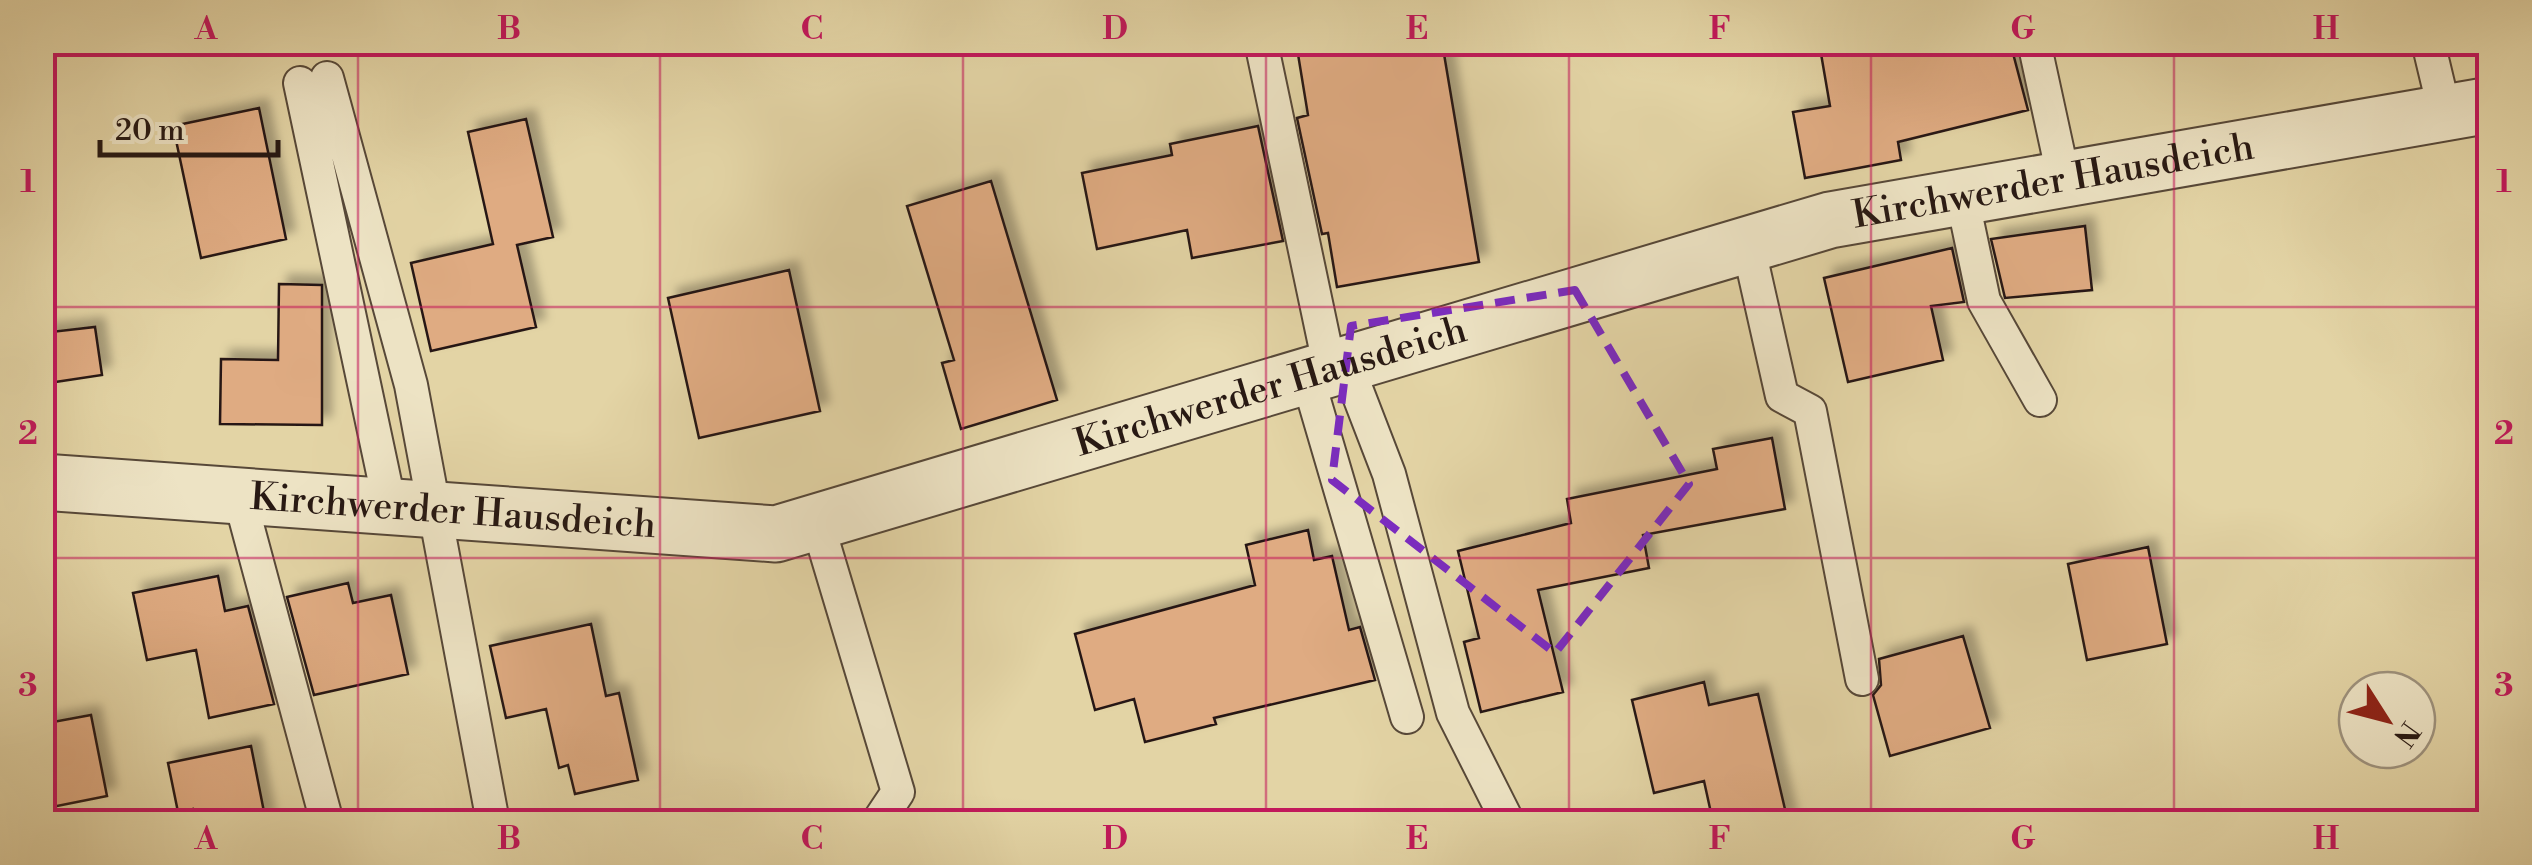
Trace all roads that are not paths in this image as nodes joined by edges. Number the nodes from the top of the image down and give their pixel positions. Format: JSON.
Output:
{"nodes":[{"id":1,"x":1261,"y":42,"type":"edge"},
{"id":2,"x":2034,"y":42,"type":"edge"},
{"id":3,"x":2428,"y":42,"type":"edge"},
{"id":4,"x":2468,"y":109,"type":"edge"},
{"id":5,"x":2064,"y":180,"type":"junction"},
{"id":6,"x":1962,"y":197,"type":"junction"},
{"id":7,"x":1748,"y":245,"type":"junction"},
{"id":8,"x":1328,"y":370,"type":"junction"},
{"id":9,"x":2040,"y":400,"type":"dead end"},
{"id":10,"x":42,"y":482,"type":"edge"},
{"id":11,"x":239,"y":495,"type":"junction"},
{"id":12,"x":412,"y":508,"type":"junction"},
{"id":13,"x":817,"y":522,"type":"junction"},
{"id":14,"x":1862,"y":679,"type":"dead end"},
{"id":15,"x":1407,"y":717,"type":"dead end"},
{"id":16,"x":327,"y":822,"type":"edge"},
{"id":17,"x":493,"y":822,"type":"edge"},
{"id":18,"x":878,"y":822,"type":"edge"},
{"id":19,"x":1508,"y":822,"type":"edge"}],
"edges":[{"from":1,"to":8,"type":"lane"},
{"from":2,"to":5,"type":"lane"},
{"from":3,"to":4,"type":"lane"},
{"from":4,"to":5,"type":"street","name":"Kirchwerder Hausdeich"},
{"from":5,"to":6,"type":"street","name":"Kirchwerder Hausdeich"},
{"from":6,"to":7,"type":"street","name":"Kirchwerder Hausdeich"},
{"from":6,"to":9,"type":"lane"},
{"from":7,"to":8,"type":"street","name":"Kirchwerder Hausdeich"},
{"from":7,"to":14,"type":"lane"},
{"from":8,"to":13,"type":"street","name":"Kirchwerder Hausdeich"},
{"from":8,"to":15,"type":"lane"},
{"from":8,"to":19,"type":"lane"},
{"from":10,"to":11,"type":"street","name":"Kirchwerder Hausdeich"},
{"from":11,"to":12,"type":"street","name":"Kirchwerder Hausdeich"},
{"from":11,"to":16,"type":"lane"},
{"from":12,"to":12,"type":"lane"},
{"from":12,"to":13,"type":"street","name":"Kirchwerder Hausdeich"},
{"from":12,"to":17,"type":"lane"},
{"from":13,"to":18,"type":"lane"}]}
